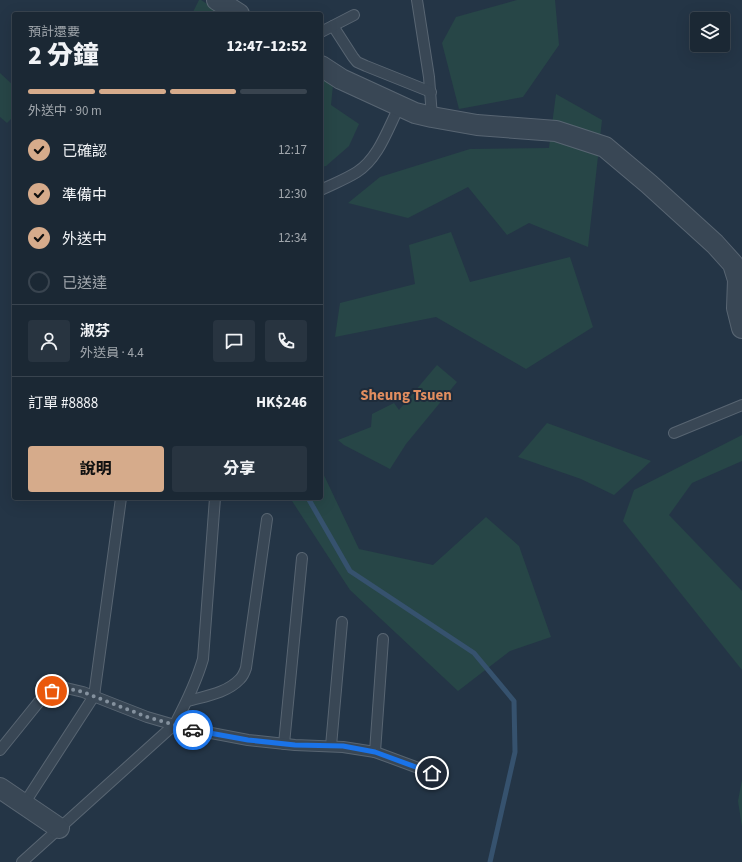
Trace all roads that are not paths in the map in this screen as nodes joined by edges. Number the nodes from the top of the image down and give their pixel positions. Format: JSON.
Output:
{"nodes":[{"id":1,"x":217,"y":0,"type":"edge"},
{"id":2,"x":417,"y":0,"type":"edge"},
{"id":3,"x":236,"y":12,"type":"edge"},
{"id":4,"x":354,"y":14,"type":"dead end"},
{"id":5,"x":333,"y":26,"type":"junction"},
{"id":6,"x":323,"y":31,"type":"edge"},
{"id":7,"x":323,"y":67,"type":"edge"},
{"id":8,"x":431,"y":92,"type":"junction"},
{"id":9,"x":400,"y":106,"type":"junction"},
{"id":10,"x":432,"y":117,"type":"junction"},
{"id":11,"x":323,"y":189,"type":"edge"},
{"id":12,"x":742,"y":328,"type":"edge"},
{"id":13,"x":742,"y":405,"type":"edge"},
{"id":14,"x":674,"y":433,"type":"dead end"},
{"id":15,"x":121,"y":500,"type":"edge"},
{"id":16,"x":215,"y":500,"type":"edge"},
{"id":17,"x":267,"y":519,"type":"dead end"},
{"id":18,"x":302,"y":558,"type":"dead end"},
{"id":19,"x":342,"y":622,"type":"dead end"},
{"id":20,"x":383,"y":639,"type":"dead end"},
{"id":21,"x":94,"y":696,"type":"junction"},
{"id":22,"x":188,"y":701,"type":"junction"},
{"id":23,"x":175,"y":724,"type":"junction"},
{"id":24,"x":284,"y":744,"type":"junction"},
{"id":25,"x":331,"y":746,"type":"junction"},
{"id":26,"x":1,"y":747,"type":"edge"},
{"id":27,"x":375,"y":752,"type":"junction"},
{"id":28,"x":432,"y":773,"type":"dead end"},
{"id":29,"x":0,"y":788,"type":"edge"},
{"id":30,"x":24,"y":804,"type":"junction"},
{"id":31,"x":59,"y":828,"type":"junction"},
{"id":32,"x":22,"y":862,"type":"edge"}],
"edges":[{"from":1,"to":3,"type":"street"},
{"from":2,"to":8,"type":"lane"},
{"from":4,"to":5,"type":"lane"},
{"from":5,"to":6,"type":"lane"},
{"from":5,"to":8,"type":"lane"},
{"from":7,"to":9,"type":"street"},
{"from":8,"to":10,"type":"lane"},
{"from":9,"to":10,"type":"street"},
{"from":9,"to":11,"type":"lane"},
{"from":10,"to":12,"type":"street"},
{"from":13,"to":14,"type":"lane"},
{"from":15,"to":21,"type":"lane"},
{"from":16,"to":22,"type":"lane"},
{"from":17,"to":22,"type":"lane"},
{"from":18,"to":24,"type":"lane"},
{"from":19,"to":25,"type":"lane"},
{"from":20,"to":27,"type":"lane"},
{"from":21,"to":23,"type":"lane"},
{"from":21,"to":26,"type":"lane"},
{"from":21,"to":30,"type":"lane"},
{"from":22,"to":23,"type":"lane"},
{"from":23,"to":24,"type":"lane"},
{"from":23,"to":31,"type":"lane"},
{"from":24,"to":25,"type":"lane"},
{"from":25,"to":27,"type":"lane"},
{"from":27,"to":28,"type":"lane"},
{"from":29,"to":30,"type":"street"},
{"from":30,"to":31,"type":"street"},
{"from":31,"to":32,"type":"lane"}]}
